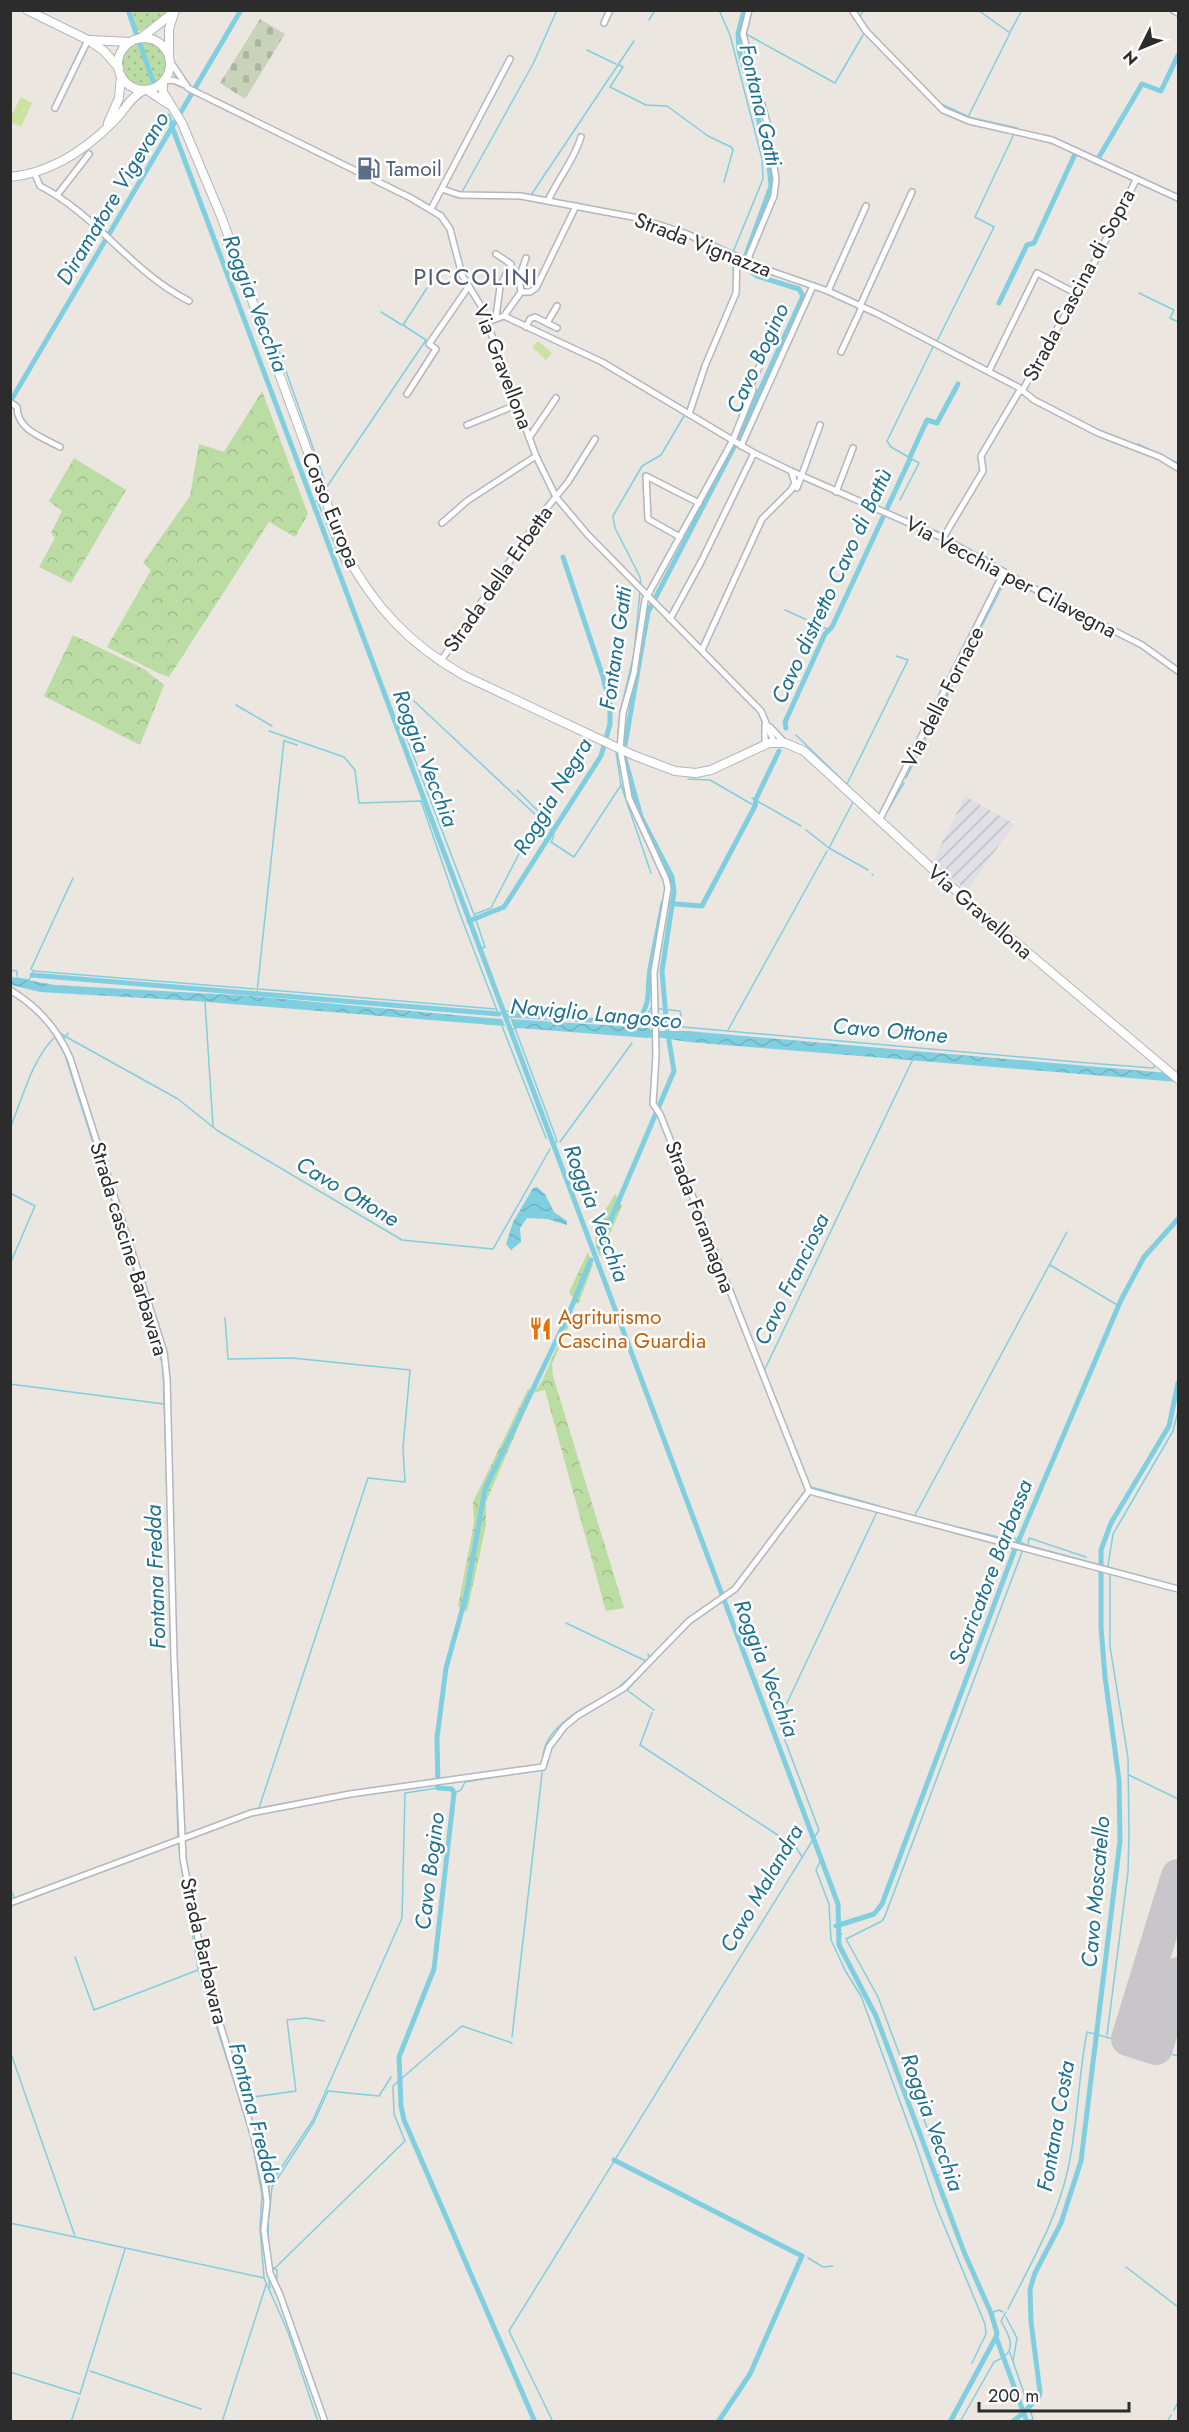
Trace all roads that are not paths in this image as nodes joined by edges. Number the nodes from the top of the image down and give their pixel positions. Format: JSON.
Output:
{"nodes":[{"id":1,"x":27,"y":10,"type":"edge"},
{"id":2,"x":175,"y":10,"type":"edge"},
{"id":3,"x":610,"y":10,"type":"edge"},
{"id":4,"x":749,"y":10,"type":"edge"},
{"id":5,"x":852,"y":10,"type":"edge"},
{"id":6,"x":1173,"y":10,"type":"edge"},
{"id":7,"x":1179,"y":13,"type":"edge"},
{"id":8,"x":604,"y":23,"type":"dead end"},
{"id":9,"x":88,"y":40,"type":"junction"},
{"id":10,"x":136,"y":40,"type":"junction"},
{"id":11,"x":170,"y":59,"type":"junction"},
{"id":12,"x":510,"y":59,"type":"dead end"},
{"id":13,"x":120,"y":72,"type":"junction"},
{"id":14,"x":164,"y":82,"type":"junction"},
{"id":15,"x":189,"y":88,"type":"junction"},
{"id":16,"x":146,"y":90,"type":"junction"},
{"id":17,"x":56,"y":108,"type":"dead end"},
{"id":18,"x":173,"y":108,"type":"junction"},
{"id":19,"x":104,"y":130,"type":"junction"},
{"id":20,"x":581,"y":137,"type":"dead end"},
{"id":21,"x":89,"y":154,"type":"dead end"},
{"id":22,"x":34,"y":172,"type":"junction"},
{"id":23,"x":10,"y":177,"type":"edge"},
{"id":24,"x":1136,"y":180,"type":"junction"},
{"id":25,"x":442,"y":189,"type":"junction"},
{"id":26,"x":912,"y":192,"type":"dead end"},
{"id":27,"x":58,"y":194,"type":"junction"},
{"id":28,"x":1179,"y":198,"type":"edge"},
{"id":29,"x":548,"y":201,"type":"junction"},
{"id":30,"x":576,"y":206,"type":"junction"},
{"id":31,"x":866,"y":206,"type":"dead end"},
{"id":32,"x":431,"y":209,"type":"junction"},
{"id":33,"x":496,"y":254,"type":"dead end"},
{"id":34,"x":526,"y":258,"type":"dead end"},
{"id":35,"x":740,"y":258,"type":"junction"},
{"id":36,"x":469,"y":286,"type":"junction"},
{"id":37,"x":813,"y":286,"type":"junction"},
{"id":38,"x":828,"y":291,"type":"junction"},
{"id":39,"x":521,"y":292,"type":"junction"},
{"id":40,"x":1077,"y":294,"type":"junction"},
{"id":41,"x":189,"y":301,"type":"dead end"},
{"id":42,"x":557,"y":306,"type":"dead end"},
{"id":43,"x":861,"y":306,"type":"junction"},
{"id":44,"x":504,"y":316,"type":"junction"},
{"id":45,"x":496,"y":317,"type":"junction"},
{"id":46,"x":487,"y":322,"type":"junction"},
{"id":47,"x":547,"y":323,"type":"junction"},
{"id":48,"x":526,"y":327,"type":"junction"},
{"id":49,"x":557,"y":328,"type":"dead end"},
{"id":50,"x":842,"y":352,"type":"dead end"},
{"id":51,"x":759,"y":367,"type":"dead end"},
{"id":52,"x":988,"y":371,"type":"junction"},
{"id":53,"x":1021,"y":390,"type":"junction"},
{"id":54,"x":407,"y":394,"type":"dead end"},
{"id":55,"x":556,"y":398,"type":"dead end"},
{"id":56,"x":12,"y":403,"type":"edge"},
{"id":57,"x":516,"y":405,"type":"junction"},
{"id":58,"x":689,"y":414,"type":"junction"},
{"id":59,"x":466,"y":425,"type":"dead end"},
{"id":60,"x":820,"y":425,"type":"dead end"},
{"id":61,"x":529,"y":438,"type":"junction"},
{"id":62,"x":595,"y":439,"type":"dead end"},
{"id":63,"x":733,"y":440,"type":"junction"},
{"id":64,"x":741,"y":445,"type":"junction"},
{"id":65,"x":60,"y":447,"type":"dead end"},
{"id":66,"x":853,"y":448,"type":"dead end"},
{"id":67,"x":754,"y":453,"type":"junction"},
{"id":68,"x":536,"y":456,"type":"junction"},
{"id":69,"x":1179,"y":468,"type":"edge"},
{"id":70,"x":791,"y":471,"type":"junction"},
{"id":71,"x":800,"y":476,"type":"junction"},
{"id":72,"x":812,"y":482,"type":"junction"},
{"id":73,"x":797,"y":488,"type":"junction"},
{"id":74,"x":791,"y":490,"type":"junction"},
{"id":75,"x":836,"y":492,"type":"junction"},
{"id":76,"x":556,"y":497,"type":"junction"},
{"id":77,"x":699,"y":503,"type":"junction"},
{"id":78,"x":442,"y":523,"type":"dead end"},
{"id":79,"x":680,"y":537,"type":"junction"},
{"id":80,"x":943,"y":538,"type":"junction"},
{"id":81,"x":1004,"y":572,"type":"junction"},
{"id":82,"x":651,"y":599,"type":"junction"},
{"id":83,"x":670,"y":619,"type":"junction"},
{"id":84,"x":702,"y":650,"type":"junction"},
{"id":85,"x":440,"y":662,"type":"junction"},
{"id":86,"x":1179,"y":670,"type":"edge"},
{"id":87,"x":765,"y":717,"type":"junction"},
{"id":88,"x":769,"y":725,"type":"junction"},
{"id":89,"x":774,"y":742,"type":"junction"},
{"id":90,"x":785,"y":743,"type":"junction"},
{"id":91,"x":762,"y":746,"type":"junction"},
{"id":92,"x":620,"y":749,"type":"junction"},
{"id":93,"x":879,"y":821,"type":"junction"},
{"id":94,"x":10,"y":990,"type":"edge"},
{"id":95,"x":1176,"y":1076,"type":"edge"},
{"id":96,"x":809,"y":1491,"type":"junction"},
{"id":97,"x":1179,"y":1589,"type":"edge"},
{"id":98,"x":182,"y":1838,"type":"junction"},
{"id":99,"x":183,"y":1859,"type":"joint"},
{"id":100,"x":10,"y":1903,"type":"edge"},
{"id":101,"x":325,"y":2421,"type":"edge"}],
"edges":[{"from":1,"to":9,"type":"main road"},
{"from":2,"to":10,"type":"main road"},
{"from":2,"to":11,"type":"main road"},
{"from":3,"to":8,"type":"street"},
{"from":4,"to":35,"type":"street"},
{"from":5,"to":24,"type":"street"},
{"from":6,"to":7,"type":"street"},
{"from":9,"to":10,"type":"main road"},
{"from":9,"to":13,"type":"main road"},
{"from":9,"to":17,"type":"street"},
{"from":10,"to":11,"type":"main road"},
{"from":10,"to":13,"type":"main road"},
{"from":11,"to":14,"type":"main road"},
{"from":11,"to":15,"type":"street","name":"Via Gravellona"},
{"from":12,"to":25,"type":"street"},
{"from":13,"to":16,"type":"main road"},
{"from":13,"to":19,"type":"main road"},
{"from":14,"to":15,"type":"street"},
{"from":14,"to":16,"type":"main road"},
{"from":14,"to":18,"type":"main road"},
{"from":15,"to":32,"type":"street","name":"Via Gravellona"},
{"from":16,"to":18,"type":"main road"},
{"from":16,"to":19,"type":"main road"},
{"from":18,"to":85,"type":"main road","name":"Corso Europa"},
{"from":19,"to":22,"type":"main road"},
{"from":20,"to":29,"type":"street"},
{"from":21,"to":27,"type":"street"},
{"from":22,"to":23,"type":"main road"},
{"from":22,"to":27,"type":"street"},
{"from":24,"to":28,"type":"street"},
{"from":24,"to":40,"type":"street","name":"Strada Cascina di Sopra"},
{"from":25,"to":29,"type":"street","name":"Strada Vignazza"},
{"from":25,"to":32,"type":"street"},
{"from":26,"to":43,"type":"street"},
{"from":27,"to":41,"type":"street"},
{"from":29,"to":30,"type":"street","name":"Strada Vignazza"},
{"from":30,"to":35,"type":"street","name":"Strada Vignazza"},
{"from":30,"to":39,"type":"street"},
{"from":31,"to":38,"type":"street"},
{"from":32,"to":36,"type":"street","name":"Via Gravellona"},
{"from":33,"to":45,"type":"street"},
{"from":34,"to":39,"type":"street"},
{"from":35,"to":37,"type":"street","name":"Strada Vignazza"},
{"from":35,"to":58,"type":"street"},
{"from":36,"to":46,"type":"street","name":"Via Gravellona"},
{"from":36,"to":54,"type":"street"},
{"from":37,"to":38,"type":"street","name":"Strada Vignazza"},
{"from":37,"to":64,"type":"street"},
{"from":38,"to":43,"type":"street","name":"Strada Vignazza"},
{"from":39,"to":44,"type":"street"},
{"from":40,"to":52,"type":"street"},
{"from":40,"to":53,"type":"street","name":"Strada Cascina di Sopra"},
{"from":42,"to":47,"type":"street"},
{"from":43,"to":50,"type":"street"},
{"from":43,"to":52,"type":"street","name":"Strada Vignazza"},
{"from":44,"to":45,"type":"street"},
{"from":44,"to":48,"type":"street","name":"Via Vecchia per Cilavegna"},
{"from":45,"to":46,"type":"street"},
{"from":46,"to":57,"type":"street","name":"Via Gravellona"},
{"from":47,"to":48,"type":"street"},
{"from":47,"to":49,"type":"street"},
{"from":48,"to":58,"type":"street","name":"Via Vecchia per Cilavegna"},
{"from":51,"to":63,"type":"street"},
{"from":52,"to":53,"type":"street","name":"Strada Vignazza"},
{"from":53,"to":69,"type":"street","name":"Strada Vignazza"},
{"from":53,"to":80,"type":"street","name":"Strada Cascina di Sopra"},
{"from":55,"to":61,"type":"street"},
{"from":56,"to":65,"type":"street"},
{"from":57,"to":59,"type":"street"},
{"from":57,"to":61,"type":"street","name":"Via Gravellona"},
{"from":58,"to":63,"type":"street","name":"Via Vecchia per Cilavegna"},
{"from":60,"to":71,"type":"street"},
{"from":61,"to":68,"type":"street","name":"Via Gravellona"},
{"from":62,"to":76,"type":"street","name":"Strada della Erbetta"},
{"from":63,"to":64,"type":"street","name":"Via Vecchia per Cilavegna"},
{"from":63,"to":77,"type":"street"},
{"from":64,"to":67,"type":"street","name":"Via Vecchia per Cilavegna"},
{"from":66,"to":75,"type":"street"},
{"from":67,"to":70,"type":"street","name":"Via Vecchia per Cilavegna"},
{"from":67,"to":83,"type":"street"},
{"from":68,"to":76,"type":"street","name":"Via Gravellona"},
{"from":68,"to":78,"type":"street"},
{"from":70,"to":71,"type":"street","name":"Via Vecchia per Cilavegna"},
{"from":70,"to":74,"type":"street"},
{"from":71,"to":72,"type":"street","name":"Via Vecchia per Cilavegna"},
{"from":71,"to":73,"type":"street"},
{"from":72,"to":73,"type":"street"},
{"from":72,"to":75,"type":"street","name":"Via Vecchia per Cilavegna"},
{"from":73,"to":74,"type":"street"},
{"from":74,"to":84,"type":"street"},
{"from":75,"to":80,"type":"street","name":"Via Vecchia per Cilavegna"},
{"from":76,"to":82,"type":"street","name":"Via Gravellona"},
{"from":76,"to":85,"type":"street","name":"Strada della Erbetta"},
{"from":77,"to":79,"type":"street"},
{"from":77,"to":79,"type":"street"},
{"from":79,"to":82,"type":"street"},
{"from":80,"to":81,"type":"street","name":"Via Vecchia per Cilavegna"},
{"from":81,"to":86,"type":"street","name":"Via Vecchia per Cilavegna"},
{"from":81,"to":93,"type":"street","name":"Via della Fornace"},
{"from":82,"to":83,"type":"street","name":"Via Gravellona"},
{"from":82,"to":92,"type":"street"},
{"from":83,"to":84,"type":"street","name":"Via Gravellona"},
{"from":84,"to":87,"type":"street","name":"Via Gravellona"},
{"from":85,"to":92,"type":"main road","name":"Corso Europa"},
{"from":87,"to":88,"type":"street","name":"Via Gravellona"},
{"from":87,"to":91,"type":"street"},
{"from":88,"to":89,"type":"street","name":"Via Gravellona"},
{"from":88,"to":90,"type":"street","name":"Via Gravellona"},
{"from":89,"to":90,"type":"main road","name":"Via Gravellona"},
{"from":89,"to":91,"type":"main road","name":"Via Gravellona"},
{"from":90,"to":93,"type":"main road","name":"Via Gravellona"},
{"from":91,"to":92,"type":"main road","name":"Corso Europa"},
{"from":92,"to":96,"type":"street","name":"Strada Foramagna"},
{"from":93,"to":95,"type":"main road","name":"Via Gravellona"},
{"from":94,"to":98,"type":"street","name":"Strada cascine Barbavara"},
{"from":96,"to":97,"type":"street"},
{"from":96,"to":98,"type":"street"},
{"from":98,"to":99,"type":"street","name":"Strada cascine Barbavara"},
{"from":98,"to":100,"type":"street"},
{"from":99,"to":101,"type":"street","name":"Strada Barbavara"}]}
